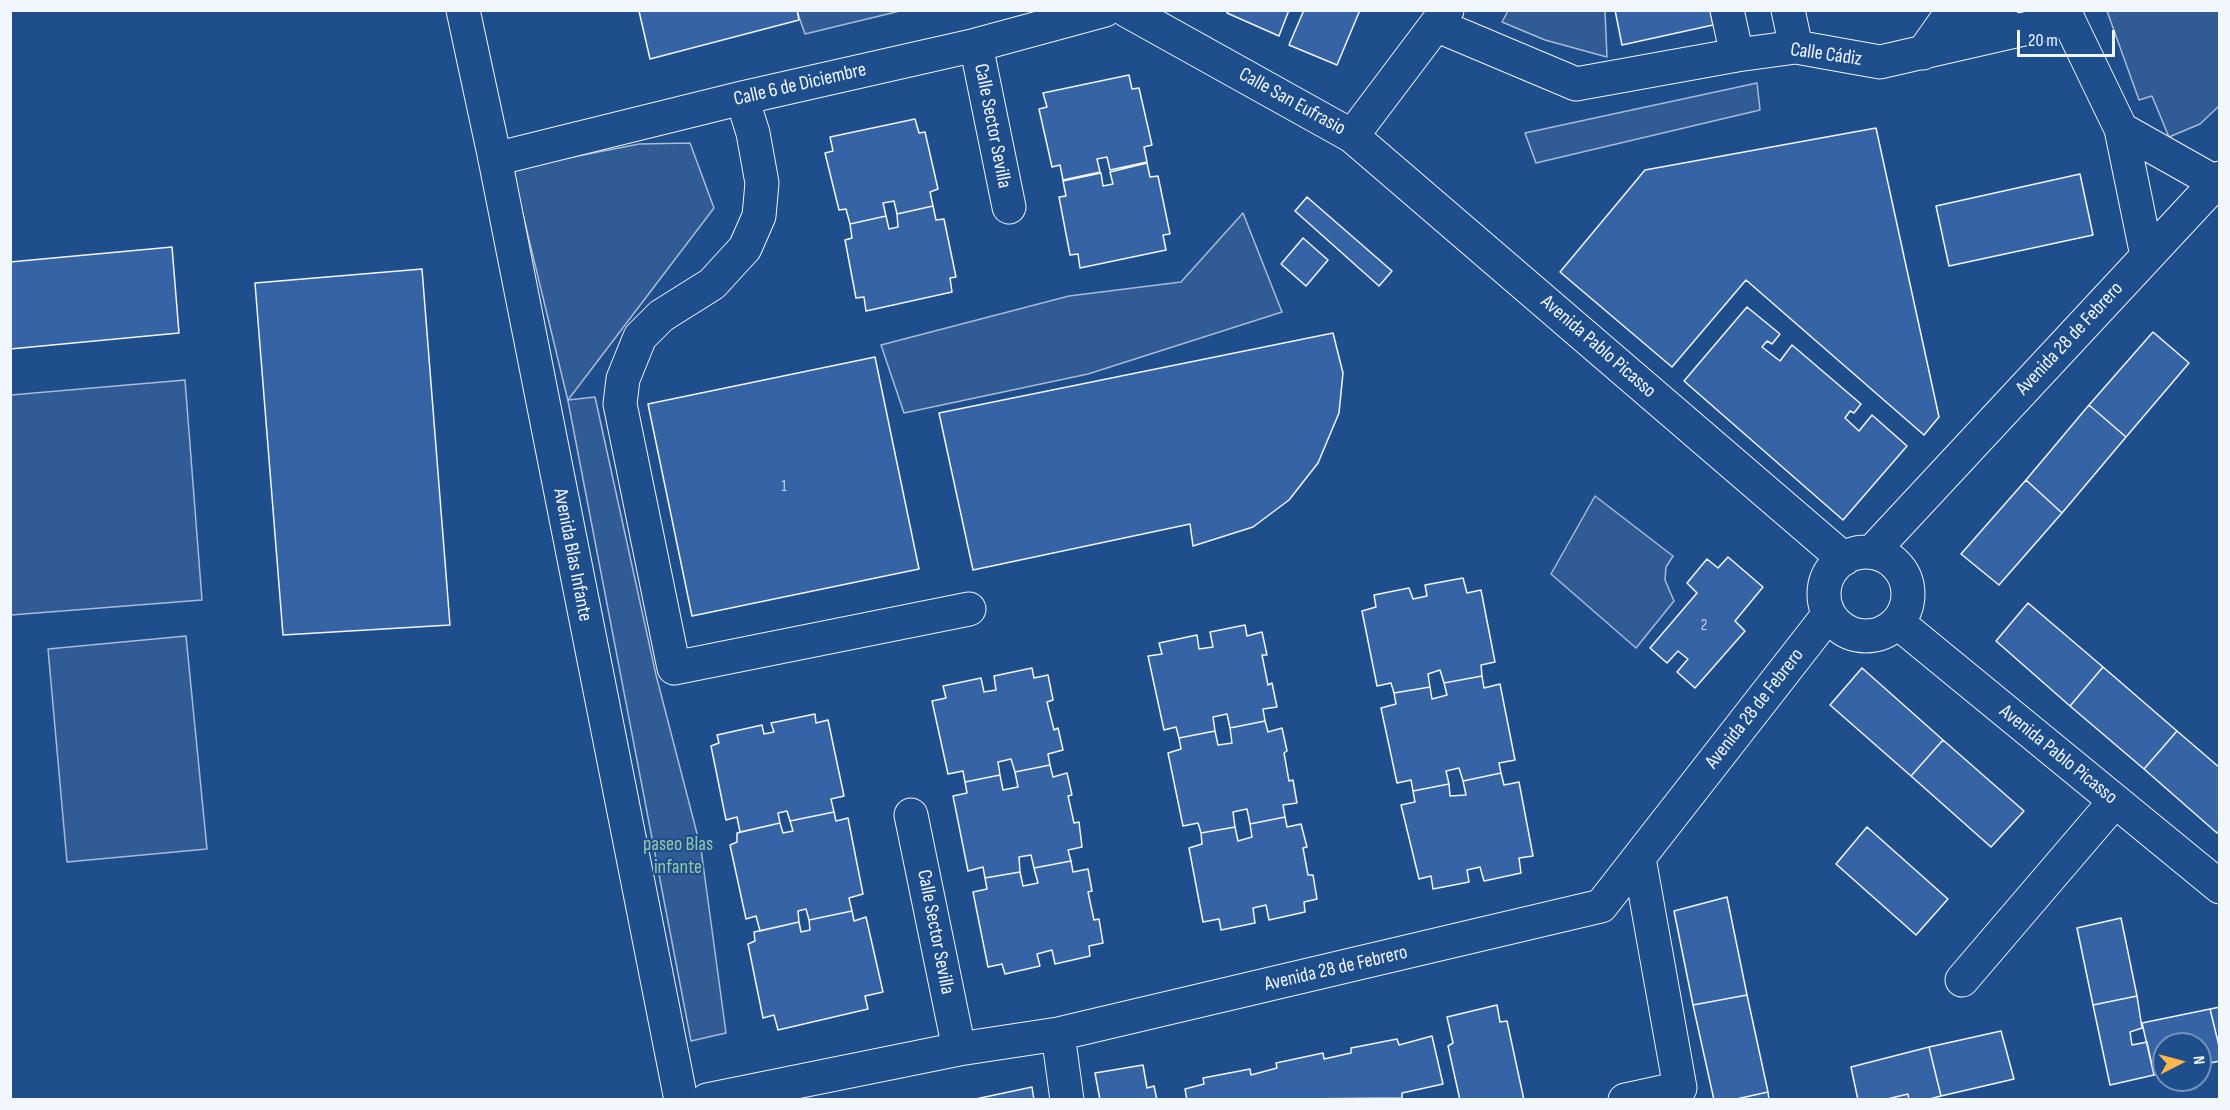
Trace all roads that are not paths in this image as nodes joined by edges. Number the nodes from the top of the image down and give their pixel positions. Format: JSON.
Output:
{"nodes":[{"id":1,"x":463,"y":10,"type":"edge"},
{"id":2,"x":1105,"y":10,"type":"edge"},
{"id":3,"x":1126,"y":10,"type":"edge"},
{"id":4,"x":1726,"y":10,"type":"edge"},
{"id":5,"x":1788,"y":10,"type":"edge"},
{"id":6,"x":2069,"y":13,"type":"edge"},
{"id":7,"x":1441,"y":18,"type":"edge"},
{"id":8,"x":976,"y":45,"type":"junction"},
{"id":9,"x":1796,"y":47,"type":"junction"},
{"id":10,"x":1737,"y":55,"type":"junction"},
{"id":11,"x":742,"y":98,"type":"junction"},
{"id":12,"x":2121,"y":129,"type":"junction"},
{"id":13,"x":1352,"y":136,"type":"junction"},
{"id":14,"x":495,"y":159,"type":"junction"},
{"id":15,"x":2218,"y":180,"type":"edge"},
{"id":16,"x":1008,"y":207,"type":"dead end"},
{"id":17,"x":2147,"y":256,"type":"junction"},
{"id":18,"x":1848,"y":550,"type":"junction"},
{"id":19,"x":969,"y":609,"type":"dead end"},
{"id":20,"x":1829,"y":614,"type":"junction"},
{"id":21,"x":1896,"y":622,"type":"junction"},
{"id":22,"x":2115,"y":801,"type":"junction"},
{"id":23,"x":911,"y":815,"type":"dead end"},
{"id":24,"x":1639,"y":858,"type":"junction"},
{"id":25,"x":2219,"y":884,"type":"edge"},
{"id":26,"x":1962,"y":980,"type":"dead end"},
{"id":27,"x":1058,"y":1034,"type":"junction"},
{"id":28,"x":959,"y":1049,"type":"junction"},
{"id":29,"x":681,"y":1100,"type":"edge"},
{"id":30,"x":707,"y":1100,"type":"edge"},
{"id":31,"x":1067,"y":1100,"type":"edge"},
{"id":32,"x":1625,"y":1100,"type":"edge"}],
"edges":[{"from":1,"to":14,"type":"street","name":"Avenida Blas Infante"},
{"from":2,"to":8,"type":"street","name":"Calle 6 de Diciembre"},
{"from":3,"to":13,"type":"street","name":"Calle San Eufrasio"},
{"from":4,"to":10,"type":"street"},
{"from":5,"to":9,"type":"street"},
{"from":6,"to":9,"type":"street","name":"Calle Cádiz"},
{"from":6,"to":12,"type":"street","name":"Calle Cádiz"},
{"from":7,"to":10,"type":"street","name":"Calle Cádiz"},
{"from":7,"to":13,"type":"street","name":"Calle San Eufrasio"},
{"from":8,"to":11,"type":"street","name":"Calle 6 de Diciembre"},
{"from":8,"to":16,"type":"street","name":"Calle Sector Sevilla"},
{"from":9,"to":10,"type":"street","name":"Calle Cádiz"},
{"from":11,"to":14,"type":"street","name":"Calle 6 de Diciembre"},
{"from":11,"to":19,"type":"street"},
{"from":12,"to":15,"type":"street"},
{"from":12,"to":17,"type":"street","name":"Calle Cádiz"},
{"from":13,"to":18,"type":"street","name":"Avenida Pablo Picasso"},
{"from":14,"to":29,"type":"street","name":"Avenida Blas Infante"},
{"from":15,"to":17,"type":"street","name":"Avenida 28 de Febrero"},
{"from":17,"to":18,"type":"street","name":"Avenida 28 de Febrero"},
{"from":18,"to":20,"type":"street"},
{"from":18,"to":21,"type":"street"},
{"from":20,"to":21,"type":"street"},
{"from":20,"to":24,"type":"street","name":"Avenida 28 de Febrero"},
{"from":21,"to":22,"type":"street","name":"Avenida Pablo Picasso"},
{"from":22,"to":25,"type":"street","name":"Avenida Pablo Picasso"},
{"from":22,"to":26,"type":"street"},
{"from":23,"to":28,"type":"street","name":"Calle Sector Sevilla"},
{"from":24,"to":27,"type":"street","name":"Avenida 28 de Febrero"},
{"from":24,"to":32,"type":"street"},
{"from":27,"to":28,"type":"street","name":"Avenida 28 de Febrero"},
{"from":27,"to":31,"type":"street"},
{"from":28,"to":30,"type":"street","name":"Avenida 28 de Febrero"}]}
